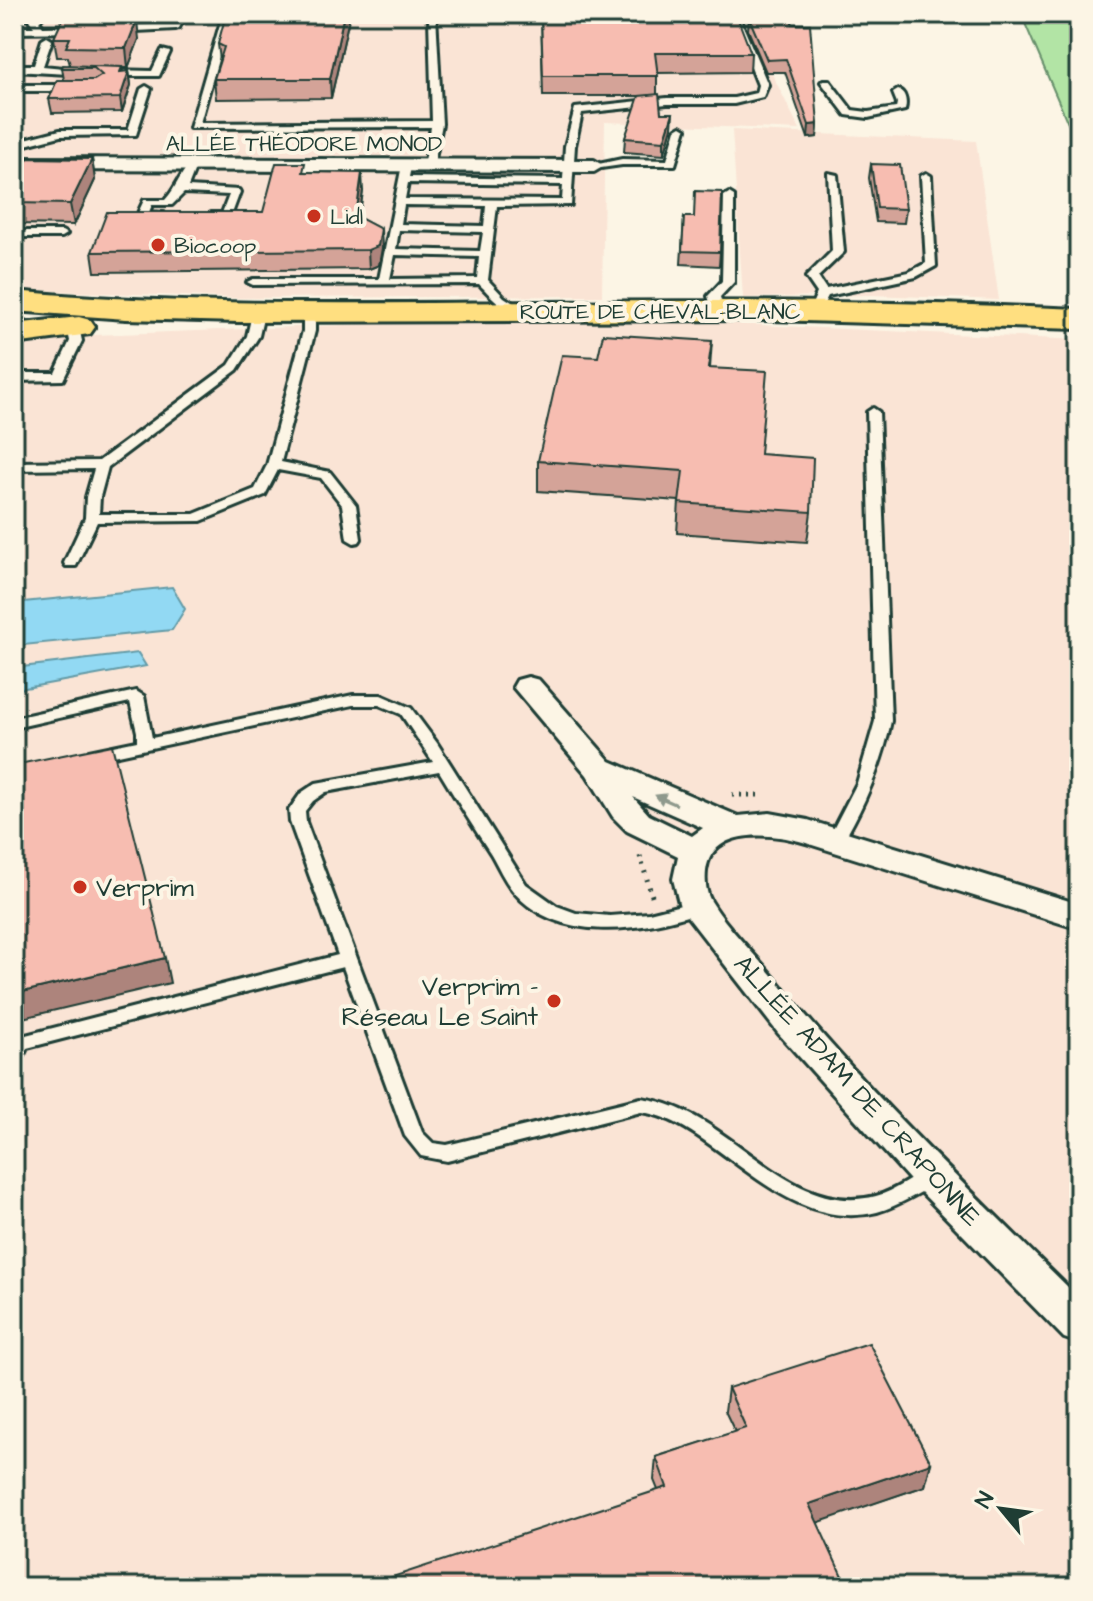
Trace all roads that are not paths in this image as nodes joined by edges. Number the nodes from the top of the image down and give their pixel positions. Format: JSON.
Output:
{"nodes":[{"id":1,"x":42,"y":14,"type":"edge"},
{"id":2,"x":182,"y":14,"type":"edge"},
{"id":3,"x":227,"y":14,"type":"edge"},
{"id":4,"x":420,"y":14,"type":"edge"},
{"id":5,"x":734,"y":14,"type":"edge"},
{"id":6,"x":433,"y":15,"type":"edge"},
{"id":7,"x":39,"y":28,"type":"junction"},
{"id":8,"x":95,"y":29,"type":"edge"},
{"id":9,"x":109,"y":29,"type":"edge"},
{"id":10,"x":14,"y":30,"type":"edge"},
{"id":11,"x":47,"y":40,"type":"dead end"},
{"id":12,"x":165,"y":52,"type":"dead end"},
{"id":13,"x":14,"y":68,"type":"edge"},
{"id":14,"x":38,"y":68,"type":"junction"},
{"id":15,"x":826,"y":82,"type":"dead end"},
{"id":16,"x":14,"y":88,"type":"edge"},
{"id":17,"x":83,"y":88,"type":"edge"},
{"id":18,"x":146,"y":89,"type":"dead end"},
{"id":19,"x":898,"y":93,"type":"dead end"},
{"id":20,"x":437,"y":124,"type":"junction"},
{"id":21,"x":681,"y":129,"type":"dead end"},
{"id":22,"x":14,"y":145,"type":"edge"},
{"id":23,"x":14,"y":164,"type":"edge"},
{"id":24,"x":594,"y":166,"type":"joint"},
{"id":25,"x":191,"y":167,"type":"junction"},
{"id":26,"x":429,"y":167,"type":"junction"},
{"id":27,"x":405,"y":174,"type":"junction"},
{"id":28,"x":569,"y":174,"type":"junction"},
{"id":29,"x":832,"y":175,"type":"dead end"},
{"id":30,"x":926,"y":176,"type":"dead end"},
{"id":31,"x":181,"y":190,"type":"junction"},
{"id":32,"x":729,"y":196,"type":"dead end"},
{"id":33,"x":399,"y":202,"type":"junction"},
{"id":34,"x":492,"y":203,"type":"junction"},
{"id":35,"x":170,"y":215,"type":"edge"},
{"id":36,"x":198,"y":216,"type":"edge"},
{"id":37,"x":395,"y":227,"type":"junction"},
{"id":38,"x":489,"y":229,"type":"junction"},
{"id":39,"x":14,"y":234,"type":"edge"},
{"id":40,"x":62,"y":234,"type":"dead end"},
{"id":41,"x":390,"y":252,"type":"junction"},
{"id":42,"x":486,"y":254,"type":"junction"},
{"id":43,"x":482,"y":281,"type":"junction"},
{"id":44,"x":253,"y":282,"type":"dead end"},
{"id":45,"x":384,"y":282,"type":"junction"},
{"id":46,"x":14,"y":301,"type":"edge"},
{"id":47,"x":819,"y":302,"type":"junction"},
{"id":48,"x":718,"y":309,"type":"junction"},
{"id":49,"x":519,"y":311,"type":"junction"},
{"id":50,"x":309,"y":313,"type":"junction"},
{"id":51,"x":250,"y":314,"type":"junction"},
{"id":52,"x":1079,"y":319,"type":"edge"},
{"id":53,"x":73,"y":327,"type":"junction"},
{"id":54,"x":14,"y":334,"type":"edge"},
{"id":55,"x":14,"y":377,"type":"edge"},
{"id":56,"x":873,"y":412,"type":"dead end"},
{"id":57,"x":102,"y":465,"type":"junction"},
{"id":58,"x":274,"y":465,"type":"junction"},
{"id":59,"x":14,"y":466,"type":"edge"},
{"id":60,"x":92,"y":518,"type":"junction"},
{"id":61,"x":354,"y":539,"type":"dead end"},
{"id":62,"x":71,"y":563,"type":"dead end"},
{"id":63,"x":528,"y":687,"type":"dead end"},
{"id":64,"x":14,"y":723,"type":"edge"},
{"id":65,"x":144,"y":745,"type":"junction"},
{"id":66,"x":72,"y":760,"type":"edge"},
{"id":67,"x":443,"y":765,"type":"junction"},
{"id":68,"x":598,"y":768,"type":"junction"},
{"id":69,"x":736,"y":827,"type":"junction"},
{"id":70,"x":835,"y":841,"type":"junction"},
{"id":71,"x":695,"y":851,"type":"junction"},
{"id":72,"x":697,"y":907,"type":"junction"},
{"id":73,"x":1079,"y":917,"type":"edge"},
{"id":74,"x":347,"y":959,"type":"junction"},
{"id":75,"x":14,"y":1059,"type":"edge"},
{"id":76,"x":931,"y":1177,"type":"junction"},
{"id":77,"x":1079,"y":1325,"type":"edge"}],
"edges":[{"from":1,"to":7,"type":"lane"},
{"from":2,"to":9,"type":"lane"},
{"from":3,"to":20,"type":"lane"},
{"from":4,"to":6,"type":"lane"},
{"from":5,"to":28,"type":"lane"},
{"from":6,"to":20,"type":"lane"},
{"from":7,"to":8,"type":"lane"},
{"from":7,"to":10,"type":"lane"},
{"from":11,"to":14,"type":"lane"},
{"from":12,"to":14,"type":"lane"},
{"from":13,"to":14,"type":"lane"},
{"from":15,"to":19,"type":"lane"},
{"from":16,"to":17,"type":"lane"},
{"from":18,"to":22,"type":"lane"},
{"from":20,"to":26,"type":"lane"},
{"from":21,"to":24,"type":"lane"},
{"from":23,"to":25,"type":"street","name":"ALLÉE THÉODORE MONOD"},
{"from":24,"to":28,"type":"street","name":"ALLÉE THÉODORE MONOD"},
{"from":25,"to":27,"type":"street","name":"ALLÉE THÉODORE MONOD"},
{"from":25,"to":31,"type":"lane"},
{"from":26,"to":27,"type":"street","name":"ALLÉE THÉODORE MONOD"},
{"from":26,"to":28,"type":"street","name":"ALLÉE THÉODORE MONOD"},
{"from":27,"to":28,"type":"lane"},
{"from":27,"to":33,"type":"lane"},
{"from":28,"to":34,"type":"lane"},
{"from":29,"to":47,"type":"lane"},
{"from":30,"to":47,"type":"lane"},
{"from":31,"to":35,"type":"lane"},
{"from":31,"to":36,"type":"lane"},
{"from":32,"to":48,"type":"lane"},
{"from":33,"to":34,"type":"lane"},
{"from":33,"to":37,"type":"lane"},
{"from":34,"to":38,"type":"lane"},
{"from":37,"to":38,"type":"lane"},
{"from":37,"to":41,"type":"lane"},
{"from":38,"to":42,"type":"lane"},
{"from":39,"to":40,"type":"lane"},
{"from":41,"to":42,"type":"lane"},
{"from":41,"to":45,"type":"lane"},
{"from":42,"to":43,"type":"lane"},
{"from":43,"to":45,"type":"lane"},
{"from":43,"to":49,"type":"lane"},
{"from":44,"to":45,"type":"lane"},
{"from":46,"to":51,"type":"main road"},
{"from":47,"to":48,"type":"main road","name":"ROUTE DE CHEVAL-BLANC"},
{"from":47,"to":52,"type":"main road","name":"ROUTE DE CHEVAL-BLANC"},
{"from":48,"to":49,"type":"main road","name":"ROUTE DE CHEVAL-BLANC"},
{"from":49,"to":50,"type":"main road","name":"ROUTE DE CHEVAL-BLANC"},
{"from":50,"to":51,"type":"main road","name":"ROUTE DE CHEVAL-BLANC"},
{"from":50,"to":58,"type":"lane"},
{"from":51,"to":53,"type":"main road"},
{"from":51,"to":57,"type":"lane"},
{"from":53,"to":54,"type":"main road"},
{"from":53,"to":55,"type":"lane"},
{"from":56,"to":70,"type":"lane"},
{"from":57,"to":59,"type":"lane"},
{"from":57,"to":60,"type":"lane"},
{"from":58,"to":60,"type":"lane"},
{"from":58,"to":61,"type":"lane"},
{"from":60,"to":62,"type":"lane"},
{"from":63,"to":68,"type":"street"},
{"from":64,"to":65,"type":"lane"},
{"from":65,"to":66,"type":"lane"},
{"from":65,"to":67,"type":"lane"},
{"from":67,"to":72,"type":"lane"},
{"from":67,"to":74,"type":"lane"},
{"from":69,"to":68,"type":"street","one_way":true},
{"from":68,"to":71,"type":"street"},
{"from":69,"to":70,"type":"street"},
{"from":69,"to":71,"type":"street"},
{"from":70,"to":73,"type":"street"},
{"from":71,"to":72,"type":"street"},
{"from":72,"to":76,"type":"street","name":"ALLÉE ADAM DE CRAPONNE"},
{"from":74,"to":75,"type":"lane"},
{"from":74,"to":76,"type":"lane"},
{"from":76,"to":77,"type":"street","name":"ALLÉE ADAM DE CRAPONNE"}]}
